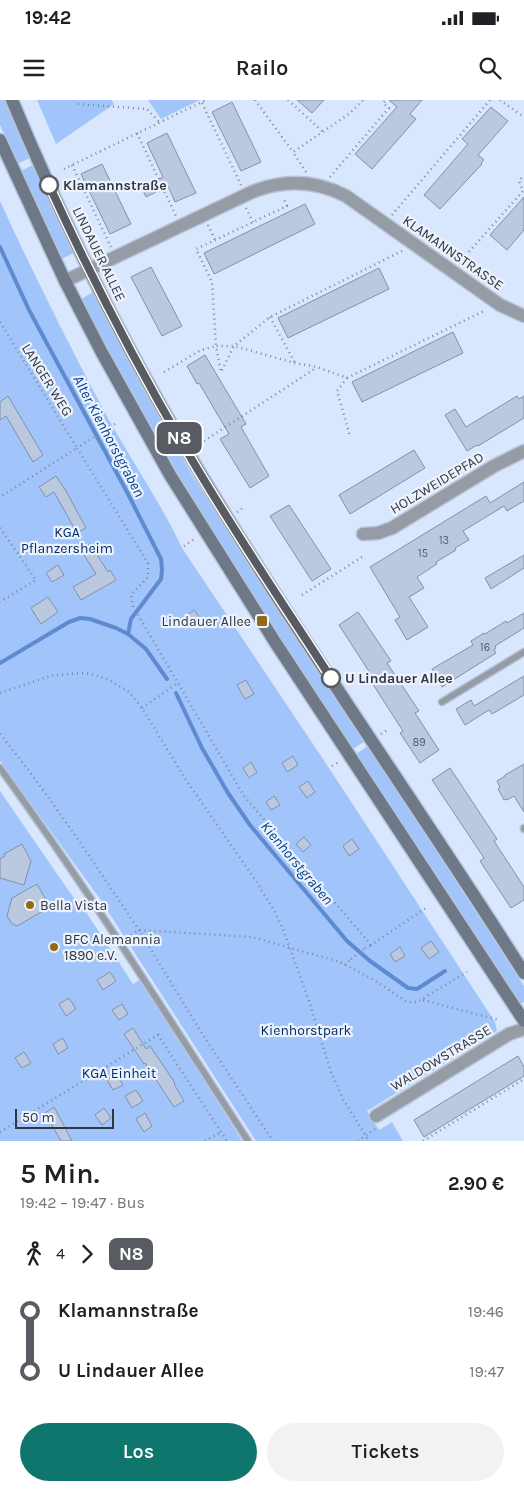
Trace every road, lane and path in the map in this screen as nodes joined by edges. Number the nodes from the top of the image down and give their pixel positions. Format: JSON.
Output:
{"nodes":[{"id":1,"x":12,"y":100,"type":"edge"},
{"id":2,"x":206,"y":100,"type":"edge"},
{"id":3,"x":255,"y":100,"type":"edge"},
{"id":4,"x":288,"y":100,"type":"edge"},
{"id":5,"x":363,"y":100,"type":"edge"},
{"id":6,"x":386,"y":100,"type":"edge"},
{"id":7,"x":490,"y":100,"type":"edge"},
{"id":8,"x":500,"y":100,"type":"edge"},
{"id":9,"x":202,"y":103,"type":"junction"},
{"id":10,"x":78,"y":104,"type":"dead end"},
{"id":11,"x":524,"y":117,"type":"edge"},
{"id":12,"x":159,"y":122,"type":"junction"},
{"id":13,"x":323,"y":132,"type":"junction"},
{"id":14,"x":137,"y":133,"type":"junction"},
{"id":15,"x":0,"y":140,"type":"edge"},
{"id":16,"x":293,"y":152,"type":"junction"},
{"id":17,"x":72,"y":164,"type":"junction"},
{"id":18,"x":64,"y":169,"type":"dead end"},
{"id":19,"x":307,"y":172,"type":"dead end"},
{"id":20,"x":524,"y":175,"type":"edge"},
{"id":21,"x":329,"y":178,"type":"dead end"},
{"id":22,"x":242,"y":186,"type":"dead end"},
{"id":23,"x":281,"y":193,"type":"dead end"},
{"id":24,"x":245,"y":207,"type":"dead end"},
{"id":25,"x":391,"y":216,"type":"dead end"},
{"id":26,"x":177,"y":217,"type":"dead end"},
{"id":27,"x":253,"y":222,"type":"junction"},
{"id":28,"x":208,"y":225,"type":"dead end"},
{"id":29,"x":215,"y":240,"type":"junction"},
{"id":30,"x":111,"y":248,"type":"dead end"},
{"id":31,"x":403,"y":250,"type":"dead end"},
{"id":32,"x":459,"y":264,"type":"dead end"},
{"id":33,"x":89,"y":270,"type":"junction"},
{"id":34,"x":65,"y":281,"type":"junction"},
{"id":35,"x":484,"y":311,"type":"dead end"},
{"id":36,"x":524,"y":316,"type":"edge"},
{"id":37,"x":270,"y":317,"type":"junction"},
{"id":38,"x":0,"y":322,"type":"edge"},
{"id":39,"x":216,"y":346,"type":"junction"},
{"id":40,"x":234,"y":346,"type":"junction"},
{"id":41,"x":295,"y":363,"type":"junction"},
{"id":42,"x":317,"y":367,"type":"junction"},
{"id":43,"x":164,"y":372,"type":"dead end"},
{"id":44,"x":347,"y":378,"type":"junction"},
{"id":45,"x":115,"y":424,"type":"dead end"},
{"id":46,"x":350,"y":436,"type":"dead end"},
{"id":47,"x":204,"y":441,"type":"dead end"},
{"id":48,"x":78,"y":448,"type":"junction"},
{"id":49,"x":524,"y":451,"type":"edge"},
{"id":50,"x":0,"y":497,"type":"edge"},
{"id":51,"x":0,"y":528,"type":"edge"},
{"id":52,"x":363,"y":534,"type":"dead end"},
{"id":53,"x":362,"y":557,"type":"dead end"},
{"id":54,"x":302,"y":595,"type":"dead end"},
{"id":55,"x":0,"y":602,"type":"edge"},
{"id":56,"x":524,"y":652,"type":"edge"},
{"id":57,"x":178,"y":682,"type":"junction"},
{"id":58,"x":0,"y":693,"type":"edge"},
{"id":59,"x":442,"y":702,"type":"dead end"},
{"id":60,"x":142,"y":708,"type":"junction"},
{"id":61,"x":0,"y":734,"type":"edge"},
{"id":62,"x":0,"y":768,"type":"edge"},
{"id":63,"x":426,"y":908,"type":"dead end"},
{"id":64,"x":139,"y":930,"type":"junction"},
{"id":65,"x":120,"y":943,"type":"junction"},
{"id":66,"x":371,"y":945,"type":"junction"},
{"id":67,"x":290,"y":948,"type":"junction"},
{"id":68,"x":345,"y":965,"type":"junction"},
{"id":69,"x":467,"y":972,"type":"dead end"},
{"id":70,"x":524,"y":973,"type":"edge"},
{"id":71,"x":422,"y":999,"type":"junction"},
{"id":72,"x":499,"y":1020,"type":"dead end"},
{"id":73,"x":524,"y":1021,"type":"edge"},
{"id":74,"x":524,"y":1029,"type":"edge"},
{"id":75,"x":524,"y":1079,"type":"edge"},
{"id":76,"x":376,"y":1116,"type":"joint"},
{"id":77,"x":0,"y":1132,"type":"edge"},
{"id":78,"x":221,"y":1132,"type":"junction"},
{"id":79,"x":366,"y":1136,"type":"junction"},
{"id":80,"x":205,"y":1141,"type":"edge"},
{"id":81,"x":227,"y":1141,"type":"edge"},
{"id":82,"x":248,"y":1141,"type":"edge"},
{"id":83,"x":273,"y":1141,"type":"edge"},
{"id":84,"x":358,"y":1141,"type":"edge"},
{"id":85,"x":369,"y":1141,"type":"edge"},
{"id":86,"x":423,"y":1141,"type":"edge"}],
"edges":[{"from":1,"to":33,"type":"main road","name":"LINDAUER ALLEE"},
{"from":2,"to":9,"type":"path"},
{"from":3,"to":16,"type":"path"},
{"from":4,"to":13,"type":"path"},
{"from":5,"to":13,"type":"path"},
{"from":6,"to":21,"type":"path"},
{"from":7,"to":25,"type":"path"},
{"from":8,"to":11,"type":"path"},
{"from":9,"to":12,"type":"path"},
{"from":9,"to":22,"type":"path"},
{"from":10,"to":12,"type":"path"},
{"from":12,"to":14,"type":"path"},
{"from":13,"to":16,"type":"path"},
{"from":14,"to":17,"type":"path"},
{"from":14,"to":26,"type":"path"},
{"from":15,"to":34,"type":"main road"},
{"from":16,"to":19,"type":"path"},
{"from":17,"to":18,"type":"path"},
{"from":17,"to":30,"type":"path"},
{"from":20,"to":32,"type":"path"},
{"from":23,"to":27,"type":"path"},
{"from":24,"to":27,"type":"path"},
{"from":27,"to":29,"type":"path"},
{"from":28,"to":29,"type":"path"},
{"from":29,"to":39,"type":"path"},
{"from":31,"to":37,"type":"path"},
{"from":33,"to":34,"type":"street","name":"KLAMANNSTRASSE"},
{"from":33,"to":36,"type":"street","name":"KLAMANNSTRASSE"},
{"from":33,"to":70,"type":"main road","name":"LINDAUER ALLEE"},
{"from":34,"to":73,"type":"main road"},
{"from":35,"to":44,"type":"path"},
{"from":37,"to":40,"type":"path"},
{"from":37,"to":41,"type":"path"},
{"from":38,"to":48,"type":"path","name":"LANGER WEG"},
{"from":39,"to":40,"type":"path"},
{"from":39,"to":40,"type":"path"},
{"from":39,"to":43,"type":"path"},
{"from":40,"to":41,"type":"path"},
{"from":41,"to":42,"type":"path"},
{"from":42,"to":44,"type":"path"},
{"from":42,"to":47,"type":"path"},
{"from":44,"to":46,"type":"path"},
{"from":45,"to":48,"type":"path"},
{"from":48,"to":50,"type":"path"},
{"from":48,"to":57,"type":"path","name":"LANGER WEG"},
{"from":49,"to":52,"type":"street","name":"HOLZWEIDEPFAD"},
{"from":51,"to":55,"type":"path"},
{"from":53,"to":54,"type":"path"},
{"from":56,"to":59,"type":"lane"},
{"from":57,"to":60,"type":"path"},
{"from":57,"to":66,"type":"path"},
{"from":58,"to":60,"type":"path"},
{"from":60,"to":67,"type":"path"},
{"from":61,"to":64,"type":"path"},
{"from":62,"to":65,"type":"lane"},
{"from":63,"to":66,"type":"path"},
{"from":64,"to":65,"type":"path"},
{"from":64,"to":67,"type":"path"},
{"from":64,"to":83,"type":"path"},
{"from":65,"to":82,"type":"lane"},
{"from":66,"to":68,"type":"path","bridge":true},
{"from":67,"to":68,"type":"path"},
{"from":67,"to":79,"type":"path"},
{"from":68,"to":71,"type":"path"},
{"from":69,"to":71,"type":"path"},
{"from":71,"to":72,"type":"path"},
{"from":74,"to":76,"type":"street","name":"WALDOWSTRASSE"},
{"from":75,"to":86,"type":"path"},
{"from":76,"to":79,"type":"path"},
{"from":77,"to":78,"type":"path"},
{"from":78,"to":80,"type":"path"},
{"from":78,"to":81,"type":"path"},
{"from":79,"to":84,"type":"path"},
{"from":79,"to":85,"type":"path"}]}
